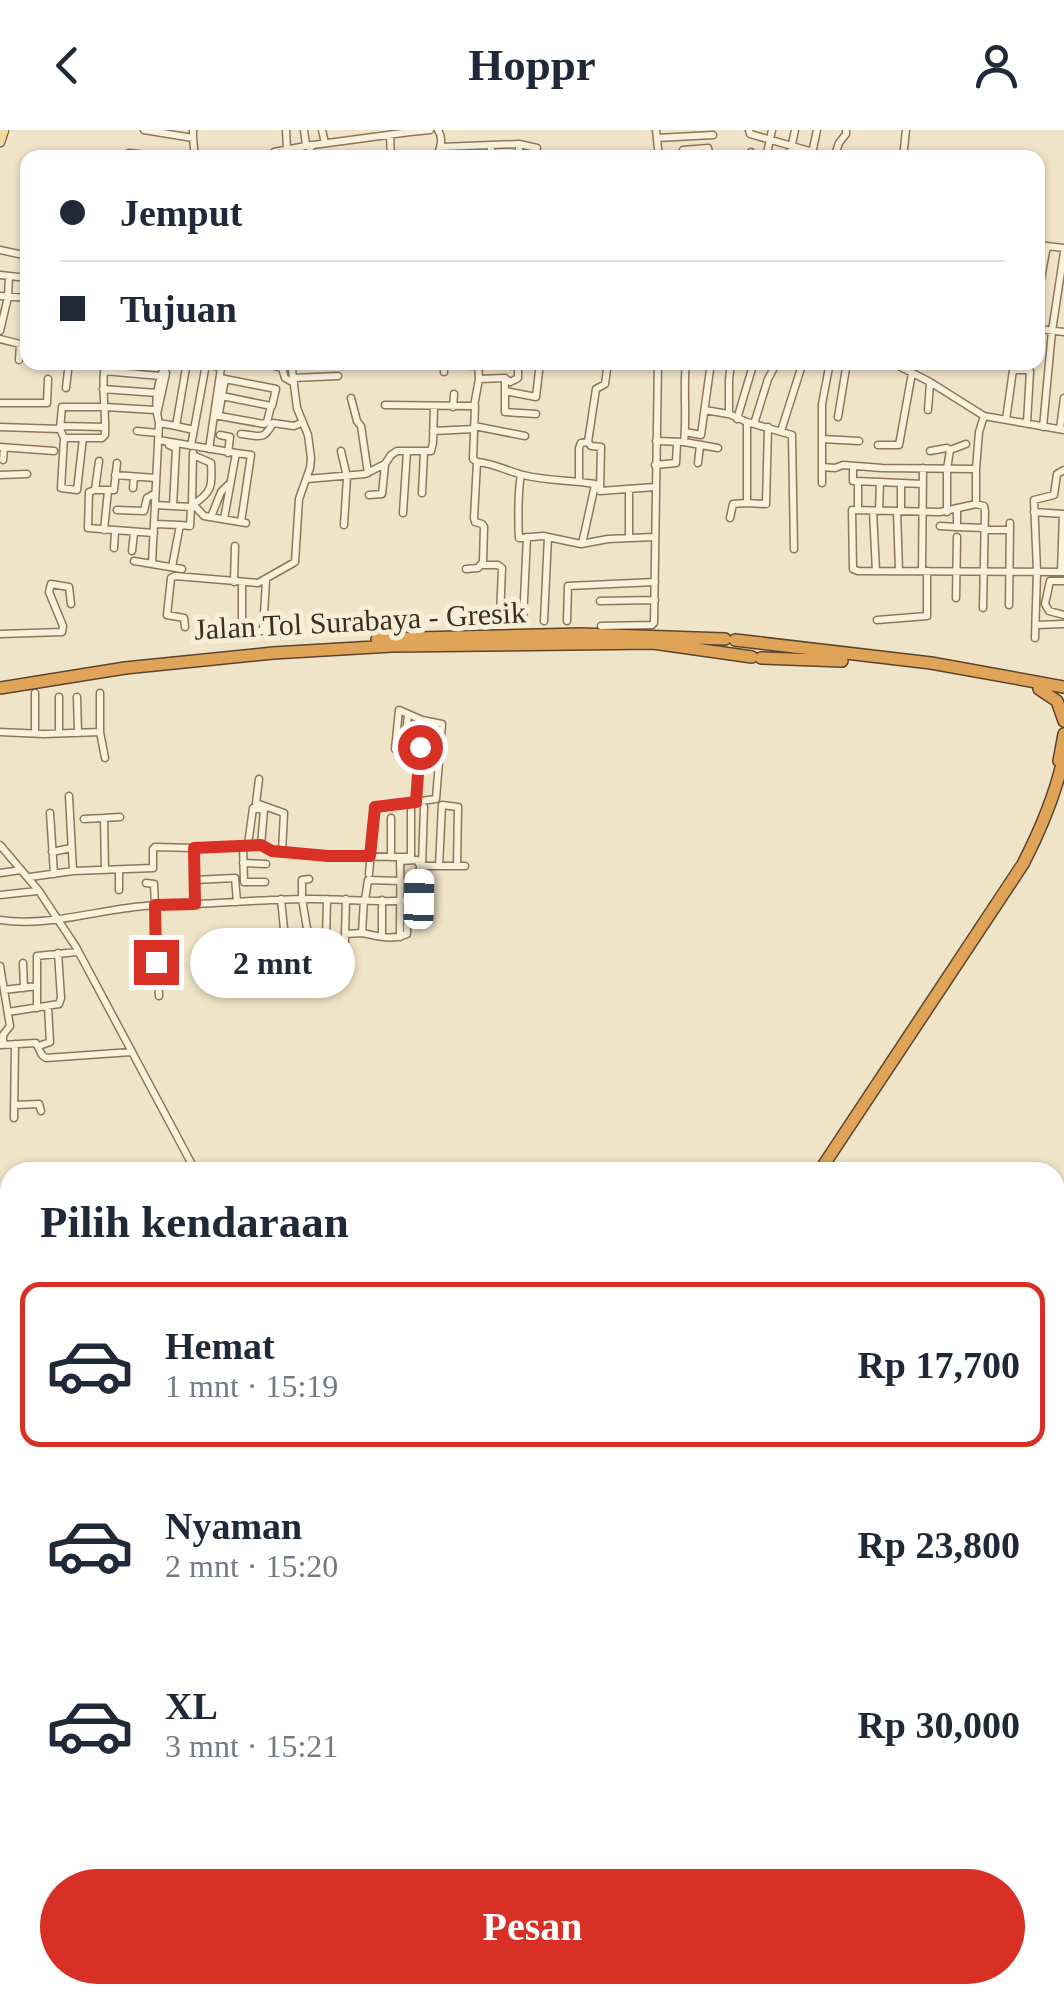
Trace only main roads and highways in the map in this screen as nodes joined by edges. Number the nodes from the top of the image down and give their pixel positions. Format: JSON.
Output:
{"nodes":[{"id":1,"x":4,"y":130,"type":"edge"},
{"id":2,"x":0,"y":142,"type":"edge"},
{"id":3,"x":730,"y":642,"type":"junction"},
{"id":4,"x":653,"y":643,"type":"junction"},
{"id":5,"x":841,"y":660,"type":"junction"},
{"id":6,"x":1064,"y":676,"type":"edge"},
{"id":7,"x":0,"y":685,"type":"edge"},
{"id":8,"x":1040,"y":686,"type":"junction"},
{"id":9,"x":1064,"y":690,"type":"edge"},
{"id":10,"x":1064,"y":720,"type":"edge"},
{"id":11,"x":1064,"y":734,"type":"edge"},
{"id":12,"x":1064,"y":755,"type":"edge"},
{"id":13,"x":1055,"y":790,"type":"junction"},
{"id":14,"x":826,"y":1162,"type":"edge"}],
"edges":[{"from":1,"to":2,"type":"main road"},
{"from":3,"to":4,"type":"highway","name":"Jalan Tol Surabaya - Gresik"},
{"from":3,"to":5,"type":"highway","name":"Jalan Tol Surabaya - Gresik"},
{"from":3,"to":7,"type":"highway","name":"Jalan Tol Surabaya - Gresik"},
{"from":3,"to":8,"type":"highway","name":"Jalan Tol Surabaya - Gresik"},
{"from":4,"to":5,"type":"highway","name":"Jalan Tol Surabaya - Gresik"},
{"from":4,"to":7,"type":"highway","name":"Jalan Tol Surabaya - Gresik"},
{"from":5,"to":8,"type":"highway","name":"Jalan Tol Surabaya - Gresik"},
{"from":6,"to":8,"type":"highway"},
{"from":8,"to":9,"type":"highway","name":"Jalan Tol Surabaya - Gresik"},
{"from":8,"to":10,"type":"highway"},
{"from":11,"to":13,"type":"highway"},
{"from":12,"to":13,"type":"highway"},
{"from":13,"to":14,"type":"highway"}]}
